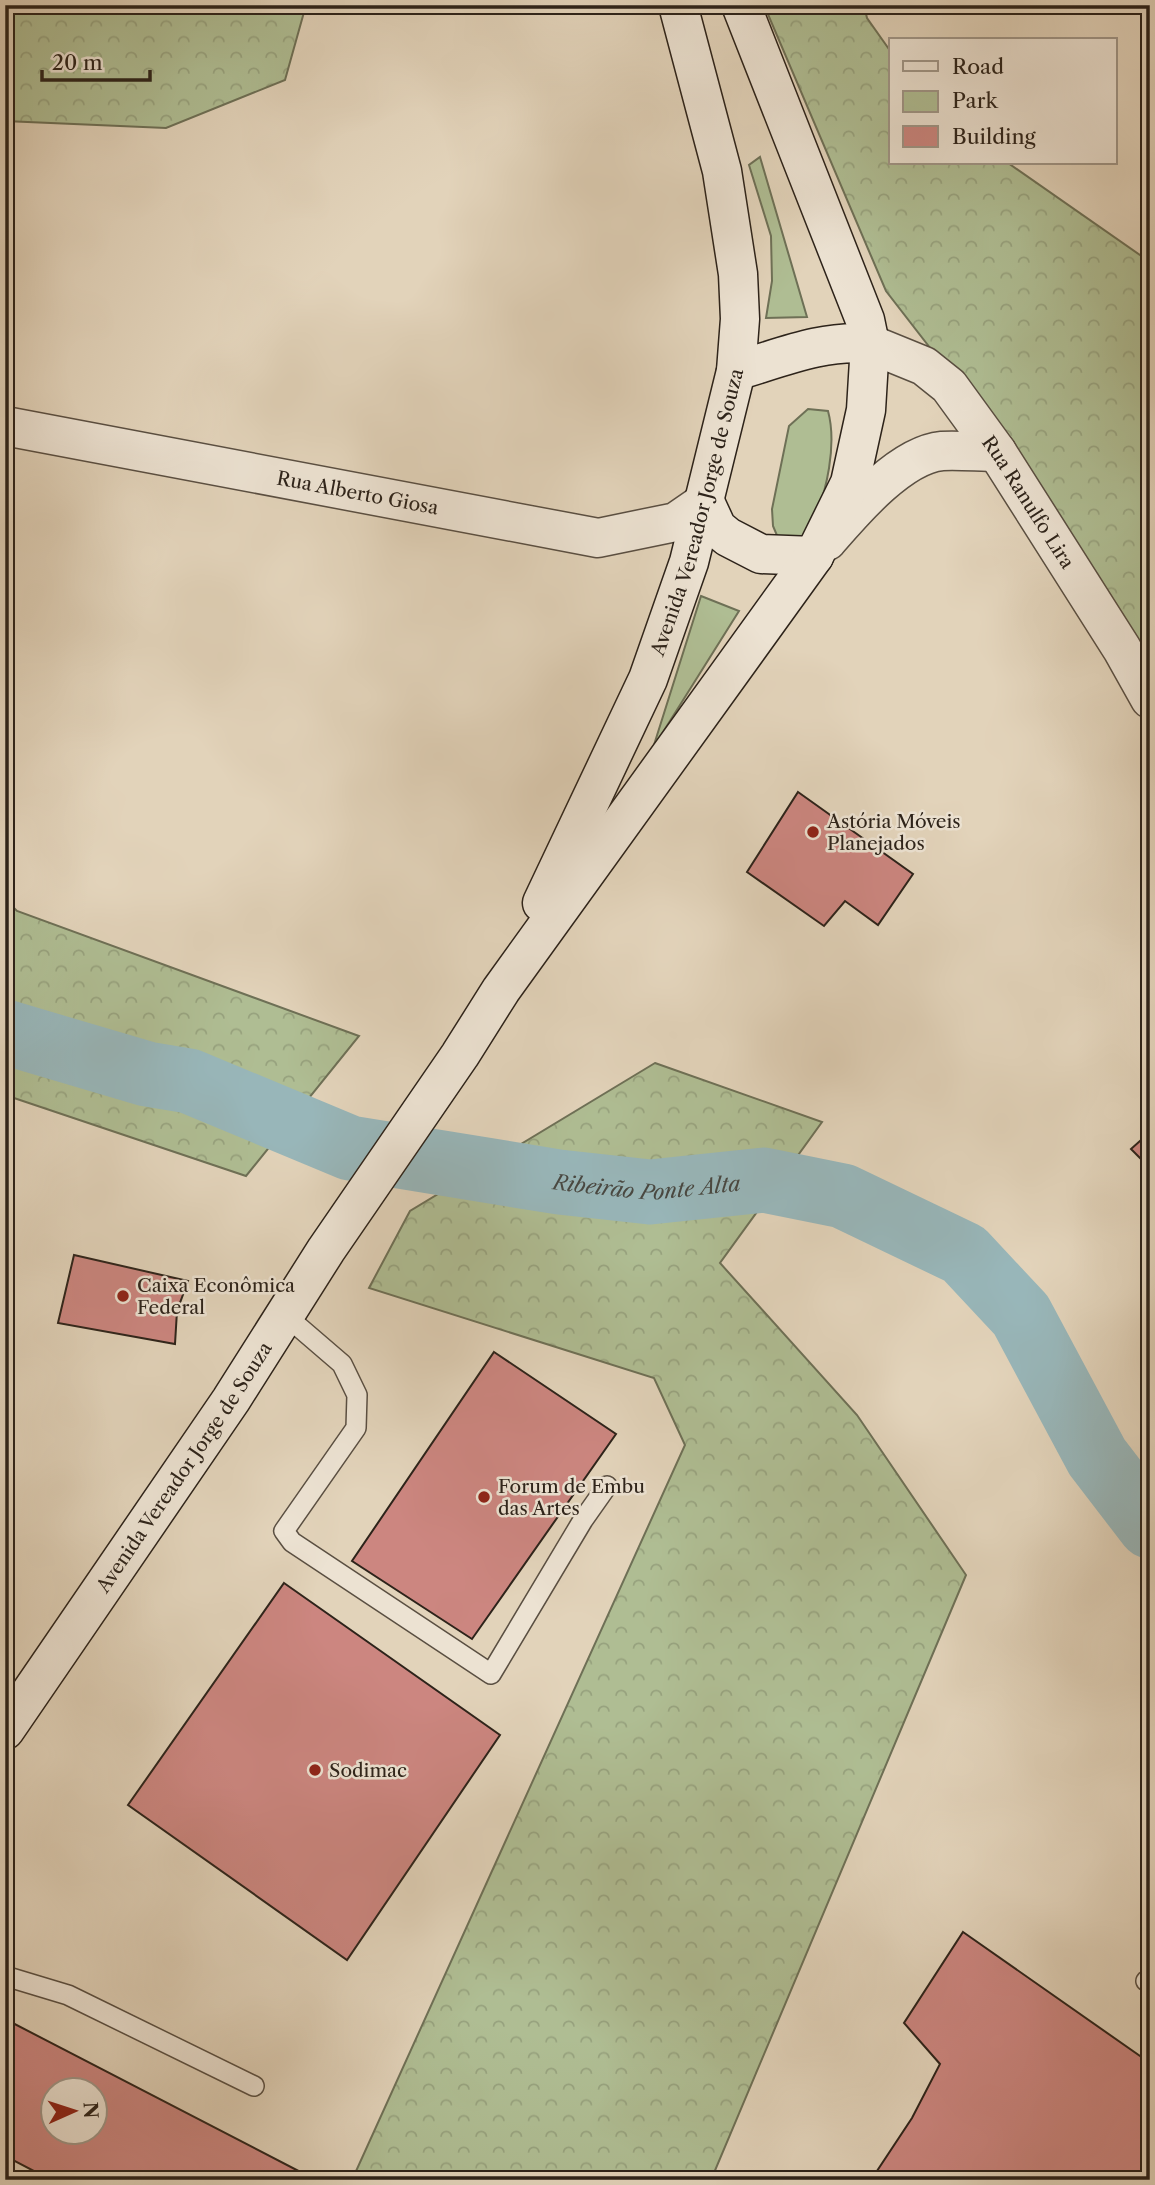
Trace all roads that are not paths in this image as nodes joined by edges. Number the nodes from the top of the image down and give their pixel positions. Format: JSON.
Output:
{"nodes":[{"id":1,"x":678,"y":5,"type":"edge"},
{"id":2,"x":741,"y":5,"type":"edge"},
{"id":3,"x":870,"y":344,"type":"junction"},
{"id":4,"x":736,"y":371,"type":"junction"},
{"id":5,"x":5,"y":426,"type":"edge"},
{"id":6,"x":997,"y":453,"type":"junction"},
{"id":7,"x":705,"y":502,"type":"junction"},
{"id":8,"x":814,"y":556,"type":"junction"},
{"id":9,"x":1150,"y":699,"type":"edge"},
{"id":10,"x":501,"y":990,"type":"junction"},
{"id":11,"x":285,"y":1315,"type":"junction"},
{"id":12,"x":607,"y":1486,"type":"dead end"},
{"id":13,"x":5,"y":1730,"type":"edge"},
{"id":14,"x":5,"y":1976,"type":"edge"},
{"id":15,"x":254,"y":2086,"type":"dead end"}],
"edges":[{"from":1,"to":4,"type":"main road","name":"Avenida Vereador Jorge de Souza"},
{"from":2,"to":3,"type":"main road","name":"Avenida Vereador Jorge de Souza"},
{"from":3,"to":4,"type":"main road"},
{"from":3,"to":6,"type":"main road","name":"Rua Ranulfo Lira"},
{"from":3,"to":8,"type":"main road","name":"Avenida Vereador Jorge de Souza"},
{"from":4,"to":7,"type":"main road","name":"Avenida Vereador Jorge de Souza"},
{"from":5,"to":7,"type":"main road","name":"Rua Alberto Giosa"},
{"from":6,"to":8,"type":"main road","name":"Avenida Vereador Jorge de Souza"},
{"from":6,"to":9,"type":"main road","name":"Rua Ranulfo Lira"},
{"from":7,"to":8,"type":"main road"},
{"from":7,"to":10,"type":"main road","name":"Avenida Vereador Jorge de Souza"},
{"from":8,"to":10,"type":"main road","name":"Avenida Vereador Jorge de Souza"},
{"from":10,"to":11,"type":"main road","name":"Avenida Vereador Jorge de Souza"},
{"from":11,"to":12,"type":"lane"},
{"from":11,"to":13,"type":"main road","name":"Avenida Vereador Jorge de Souza"},
{"from":14,"to":15,"type":"lane"}]}
